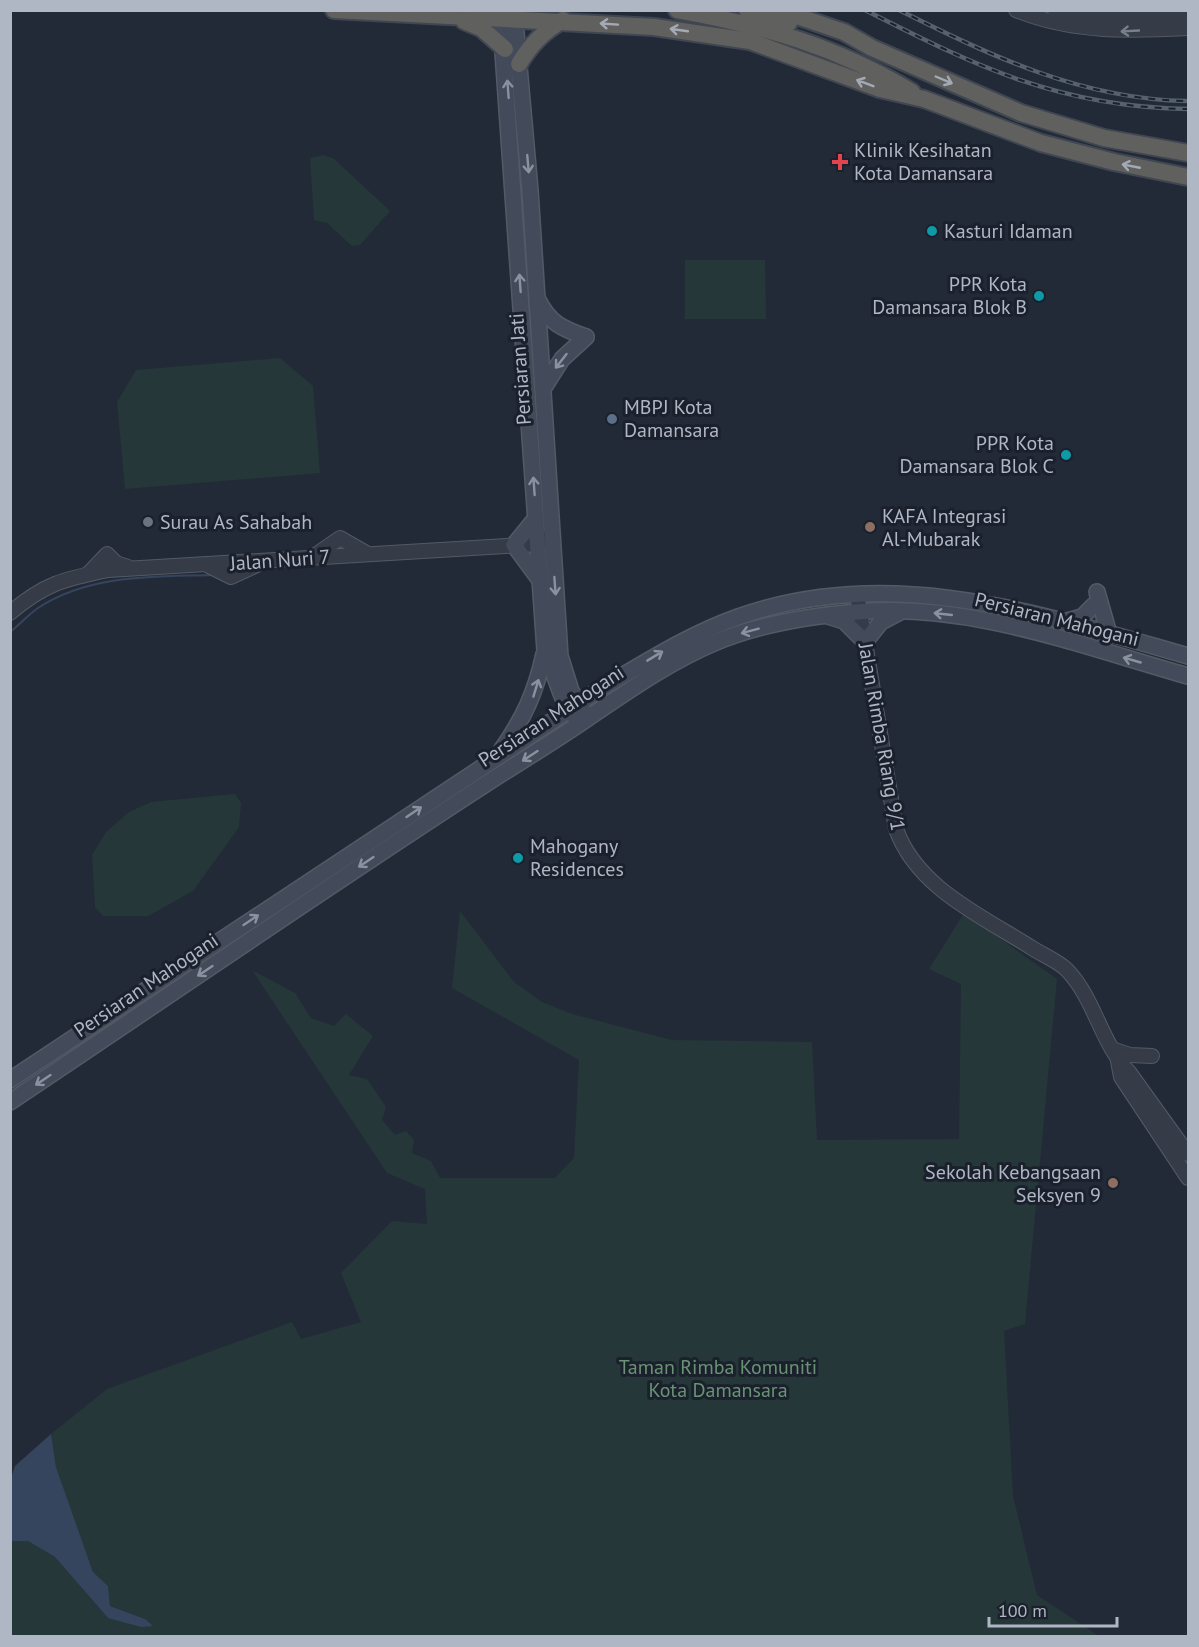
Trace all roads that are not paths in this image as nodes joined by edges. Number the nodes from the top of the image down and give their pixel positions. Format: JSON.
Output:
{"nodes":[{"id":1,"x":334,"y":10,"type":"edge"},
{"id":2,"x":677,"y":10,"type":"edge"},
{"id":3,"x":747,"y":10,"type":"edge"},
{"id":4,"x":779,"y":10,"type":"edge"},
{"id":5,"x":1016,"y":10,"type":"edge"},
{"id":6,"x":1055,"y":10,"type":"edge"},
{"id":7,"x":508,"y":15,"type":"edge"},
{"id":8,"x":558,"y":15,"type":"edge"},
{"id":9,"x":1188,"y":15,"type":"edge"},
{"id":10,"x":450,"y":16,"type":"edge"},
{"id":11,"x":1188,"y":28,"type":"edge"},
{"id":12,"x":872,"y":48,"type":"junction"},
{"id":13,"x":505,"y":49,"type":"junction"},
{"id":14,"x":519,"y":64,"type":"junction"},
{"id":15,"x":924,"y":99,"type":"junction"},
{"id":16,"x":1188,"y":153,"type":"edge"},
{"id":17,"x":1188,"y":177,"type":"edge"},
{"id":18,"x":536,"y":295,"type":"junction"},
{"id":19,"x":542,"y":391,"type":"junction"},
{"id":20,"x":536,"y":518,"type":"junction"},
{"id":21,"x":551,"y":528,"type":"junction"},
{"id":22,"x":538,"y":544,"type":"junction"},
{"id":23,"x":513,"y":545,"type":"junction"},
{"id":24,"x":540,"y":582,"type":"junction"},
{"id":25,"x":857,"y":594,"type":"junction"},
{"id":26,"x":860,"y":611,"type":"junction"},
{"id":27,"x":900,"y":612,"type":"junction"},
{"id":28,"x":10,"y":613,"type":"edge"},
{"id":29,"x":828,"y":615,"type":"junction"},
{"id":30,"x":1064,"y":622,"type":"junction"},
{"id":31,"x":1109,"y":634,"type":"junction"},
{"id":32,"x":865,"y":642,"type":"junction"},
{"id":33,"x":545,"y":650,"type":"junction"},
{"id":34,"x":1188,"y":656,"type":"edge"},
{"id":35,"x":565,"y":675,"type":"junction"},
{"id":36,"x":1188,"y":676,"type":"edge"},
{"id":37,"x":605,"y":686,"type":"junction"},
{"id":38,"x":574,"y":706,"type":"junction"},
{"id":39,"x":584,"y":721,"type":"junction"},
{"id":40,"x":497,"y":756,"type":"junction"},
{"id":41,"x":1115,"y":1055,"type":"junction"},
{"id":42,"x":10,"y":1080,"type":"edge"},
{"id":43,"x":1143,"y":1091,"type":"junction"},
{"id":44,"x":10,"y":1102,"type":"edge"},
{"id":45,"x":1188,"y":1154,"type":"edge"},
{"id":46,"x":1188,"y":1178,"type":"edge"}],
"edges":[{"from":1,"to":10,"type":"highway"},
{"from":2,"to":15,"type":"highway"},
{"from":3,"to":12,"type":"highway"},
{"from":4,"to":12,"type":"highway"},
{"from":11,"to":5,"type":"street","one_way":true},
{"from":6,"to":9,"type":"street"},
{"from":7,"to":8,"type":"highway"},
{"from":7,"to":10,"type":"highway"},
{"from":7,"to":13,"type":"main road","name":"Persiaran Jati"},
{"from":7,"to":14,"type":"main road","name":"Persiaran Jati"},
{"from":8,"to":14,"type":"highway"},
{"from":15,"to":8,"type":"highway","one_way":true},
{"from":10,"to":13,"type":"highway"},
{"from":12,"to":16,"type":"highway","one_way":true},
{"from":20,"to":13,"type":"main road","name":"Persiaran Jati","one_way":true},
{"from":14,"to":18,"type":"main road","name":"Persiaran Jati","one_way":true},
{"from":17,"to":15,"type":"highway","one_way":true},
{"from":18,"to":19,"type":"main road","name":"Persiaran Jati"},
{"from":18,"to":19,"type":"main road","one_way":true},
{"from":19,"to":21,"type":"main road","name":"Persiaran Jati"},
{"from":20,"to":22,"type":"main road","name":"Persiaran Jati"},
{"from":20,"to":23,"type":"main road"},
{"from":21,"to":22,"type":"street"},
{"from":21,"to":35,"type":"main road","name":"Persiaran Jati","one_way":true},
{"from":22,"to":23,"type":"street"},
{"from":22,"to":24,"type":"main road","name":"Persiaran Jati"},
{"from":23,"to":24,"type":"main road"},
{"from":23,"to":28,"type":"street","name":"Jalan Nuri 7"},
{"from":24,"to":33,"type":"main road","name":"Persiaran Jati"},
{"from":25,"to":26,"type":"street","name":"Jalan Rimba Riang 9/1"},
{"from":25,"to":30,"type":"main road","name":"Persiaran Mahogani"},
{"from":37,"to":25,"type":"main road","name":"Persiaran Mahogani","one_way":true},
{"from":26,"to":27,"type":"main road","name":"Persiaran Mahogani"},
{"from":26,"to":29,"type":"main road","name":"Persiaran Mahogani"},
{"from":26,"to":32,"type":"street","name":"Jalan Rimba Riang 9/1"},
{"from":27,"to":32,"type":"main road"},
{"from":36,"to":27,"type":"main road","name":"Persiaran Mahogani","one_way":true},
{"from":29,"to":32,"type":"main road"},
{"from":29,"to":39,"type":"main road","name":"Persiaran Mahogani","one_way":true},
{"from":30,"to":31,"type":"main road","name":"Persiaran Mahogani"},
{"from":30,"to":31,"type":"main road"},
{"from":31,"to":34,"type":"main road","name":"Persiaran Mahogani"},
{"from":32,"to":41,"type":"street","name":"Jalan Rimba Riang 9/1"},
{"from":33,"to":38,"type":"main road","name":"Persiaran Jati"},
{"from":40,"to":33,"type":"main road","one_way":true},
{"from":35,"to":37,"type":"main road"},
{"from":35,"to":38,"type":"main road","name":"Persiaran Jati"},
{"from":37,"to":38,"type":"main road","name":"Persiaran Mahogani"},
{"from":38,"to":39,"type":"main road","name":"Persiaran Jati"},
{"from":38,"to":40,"type":"main road","name":"Persiaran Mahogani"},
{"from":39,"to":44,"type":"main road","name":"Persiaran Mahogani","one_way":true},
{"from":42,"to":40,"type":"main road","name":"Persiaran Mahogani","one_way":true},
{"from":41,"to":43,"type":"street","name":"Jalan Rimba Riang 9/1"},
{"from":41,"to":43,"type":"street"},
{"from":41,"to":46,"type":"street"},
{"from":43,"to":45,"type":"street","name":"Jalan Rimba Riang 9/1"}]}
